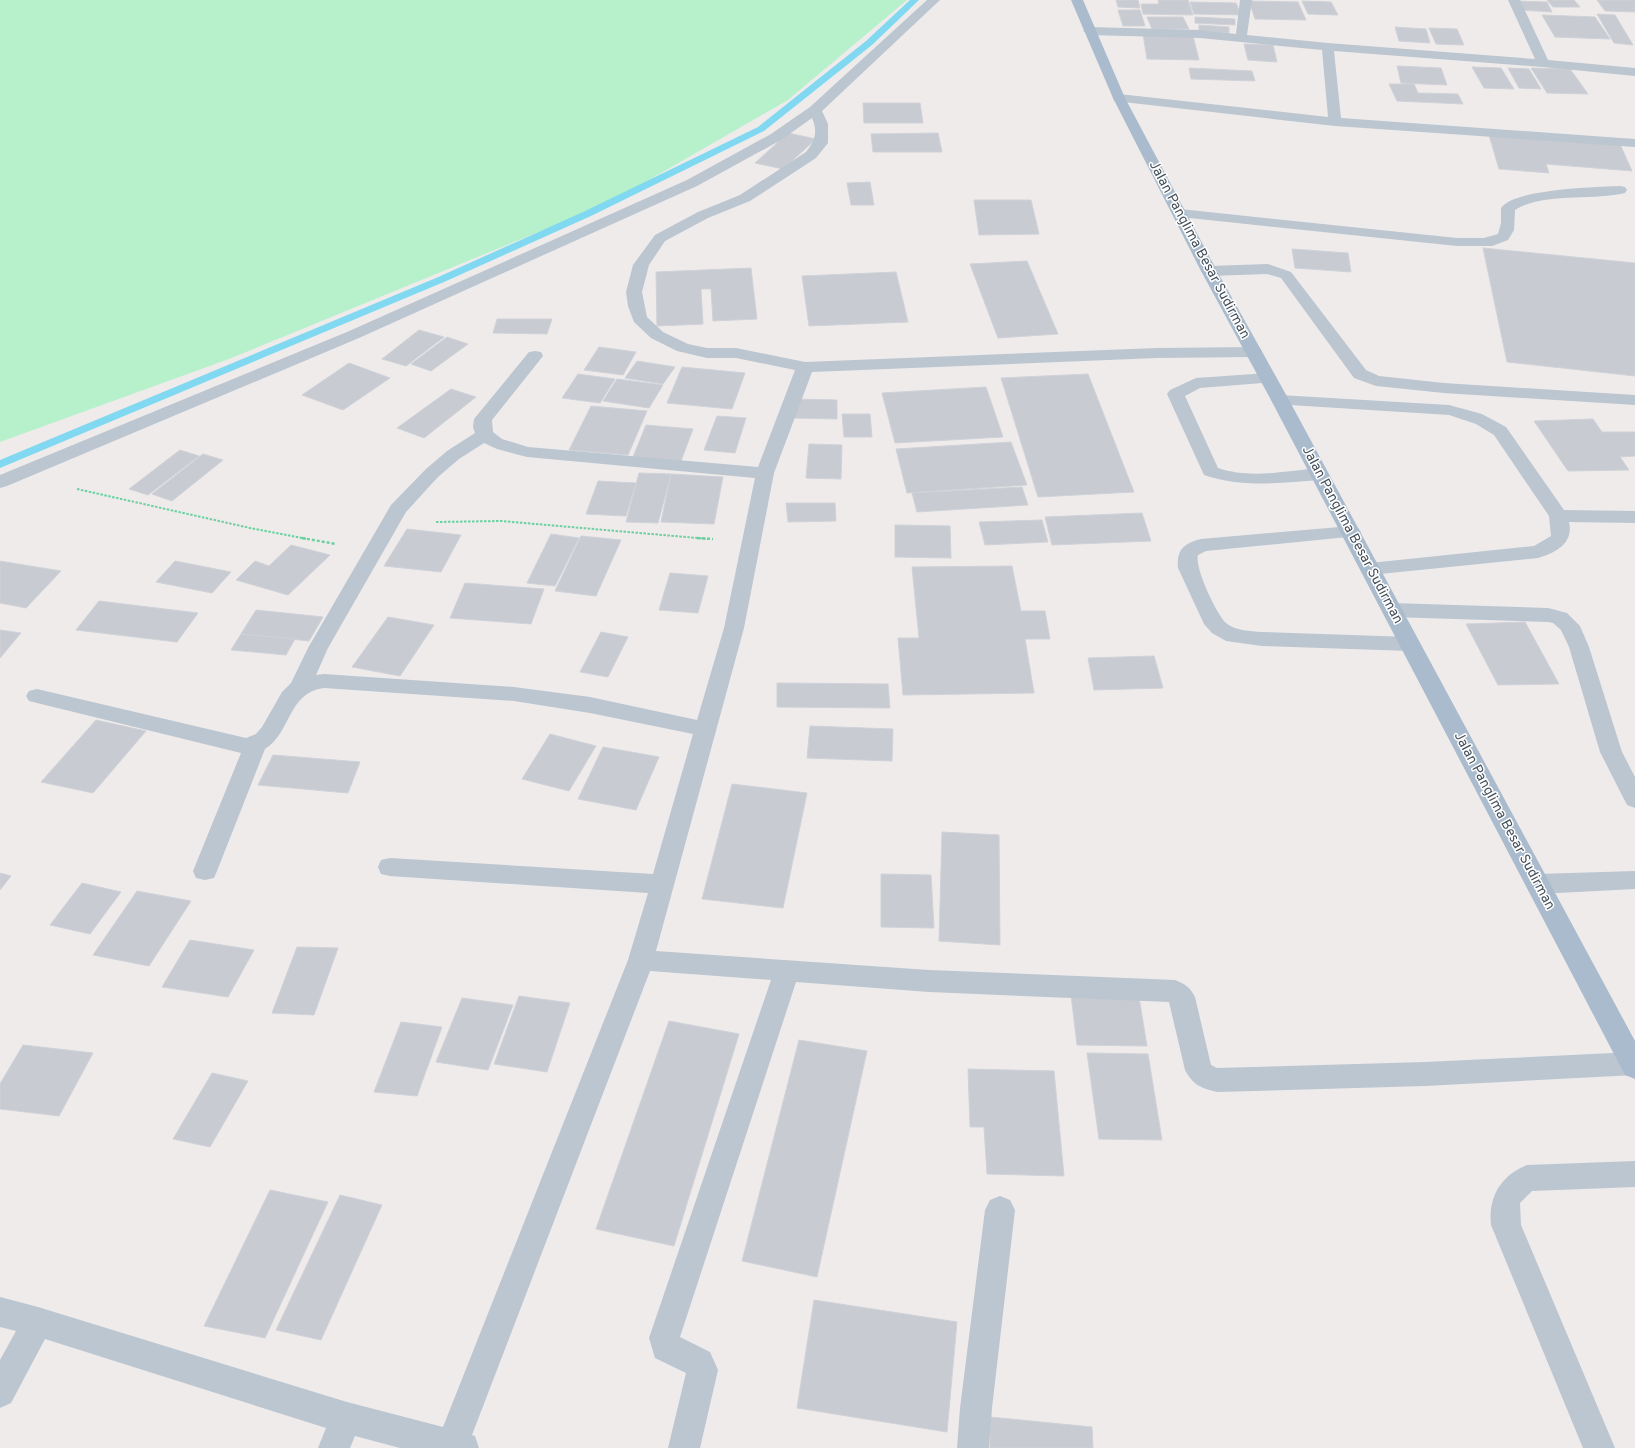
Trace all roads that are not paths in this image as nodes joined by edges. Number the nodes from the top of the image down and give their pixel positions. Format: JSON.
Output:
{"nodes":[{"id":1,"x":934,"y":0,"type":"edge"},
{"id":2,"x":1078,"y":0,"type":"edge"},
{"id":3,"x":1246,"y":0,"type":"edge"},
{"id":4,"x":1514,"y":0,"type":"edge"},
{"id":5,"x":1089,"y":31,"type":"junction"},
{"id":6,"x":1241,"y":38,"type":"junction"},
{"id":7,"x":1328,"y":47,"type":"junction"},
{"id":8,"x":1544,"y":63,"type":"junction"},
{"id":9,"x":1635,"y":72,"type":"edge"},
{"id":10,"x":1119,"y":98,"type":"junction"},
{"id":11,"x":815,"y":110,"type":"junction"},
{"id":12,"x":1335,"y":122,"type":"junction"},
{"id":13,"x":1635,"y":143,"type":"edge"},
{"id":14,"x":1620,"y":190,"type":"dead end"},
{"id":15,"x":1180,"y":213,"type":"junction"},
{"id":16,"x":1209,"y":271,"type":"junction"},
{"id":17,"x":1254,"y":352,"type":"junction"},
{"id":18,"x":535,"y":356,"type":"dead end"},
{"id":19,"x":805,"y":366,"type":"junction"},
{"id":20,"x":1268,"y":378,"type":"junction"},
{"id":21,"x":1280,"y":400,"type":"junction"},
{"id":22,"x":1635,"y":400,"type":"edge"},
{"id":23,"x":484,"y":435,"type":"junction"},
{"id":24,"x":765,"y":473,"type":"junction"},
{"id":25,"x":1319,"y":474,"type":"junction"},
{"id":26,"x":0,"y":482,"type":"edge"},
{"id":27,"x":1558,"y":516,"type":"junction"},
{"id":28,"x":1635,"y":517,"type":"edge"},
{"id":29,"x":1351,"y":532,"type":"junction"},
{"id":30,"x":1370,"y":569,"type":"junction"},
{"id":31,"x":1392,"y":610,"type":"junction"},
{"id":32,"x":1410,"y":644,"type":"junction"},
{"id":33,"x":300,"y":687,"type":"junction"},
{"id":34,"x":37,"y":696,"type":"dead end"},
{"id":35,"x":705,"y":729,"type":"junction"},
{"id":36,"x":256,"y":744,"type":"junction"},
{"id":37,"x":1635,"y":799,"type":"edge"},
{"id":38,"x":390,"y":867,"type":"dead end"},
{"id":39,"x":205,"y":871,"type":"dead end"},
{"id":40,"x":1635,"y":880,"type":"edge"},
{"id":41,"x":662,"y":884,"type":"junction"},
{"id":42,"x":1538,"y":884,"type":"junction"},
{"id":43,"x":641,"y":960,"type":"junction"},
{"id":44,"x":787,"y":971,"type":"junction"},
{"id":45,"x":1634,"y":1065,"type":"edge"},
{"id":46,"x":1635,"y":1174,"type":"edge"},
{"id":47,"x":1000,"y":1210,"type":"dead end"},
{"id":48,"x":0,"y":1312,"type":"edge"},
{"id":49,"x":38,"y":1322,"type":"junction"},
{"id":50,"x":0,"y":1392,"type":"edge"},
{"id":51,"x":347,"y":1418,"type":"junction"},
{"id":52,"x":458,"y":1447,"type":"edge"},
{"id":53,"x":334,"y":1448,"type":"edge"},
{"id":54,"x":684,"y":1448,"type":"edge"},
{"id":55,"x":973,"y":1448,"type":"edge"},
{"id":56,"x":1599,"y":1448,"type":"edge"}],
"edges":[{"from":1,"to":11,"type":"street"},
{"from":2,"to":5,"type":"main road","name":"Jalan Panglima Besar Sudirman"},
{"from":3,"to":6,"type":"street"},
{"from":4,"to":8,"type":"street"},
{"from":5,"to":6,"type":"street"},
{"from":5,"to":10,"type":"main road","name":"Jalan Panglima Besar Sudirman"},
{"from":6,"to":7,"type":"street"},
{"from":7,"to":8,"type":"street"},
{"from":7,"to":12,"type":"street"},
{"from":8,"to":9,"type":"street"},
{"from":10,"to":12,"type":"street"},
{"from":10,"to":15,"type":"main road","name":"Jalan Panglima Besar Sudirman"},
{"from":11,"to":19,"type":"street"},
{"from":11,"to":26,"type":"street"},
{"from":12,"to":13,"type":"street"},
{"from":14,"to":15,"type":"street"},
{"from":15,"to":16,"type":"main road","name":"Jalan Panglima Besar Sudirman"},
{"from":16,"to":17,"type":"main road","name":"Jalan Panglima Besar Sudirman"},
{"from":16,"to":22,"type":"street"},
{"from":17,"to":19,"type":"street"},
{"from":17,"to":20,"type":"main road","name":"Jalan Panglima Besar Sudirman"},
{"from":18,"to":23,"type":"street"},
{"from":19,"to":24,"type":"street"},
{"from":20,"to":21,"type":"main road","name":"Jalan Panglima Besar Sudirman"},
{"from":20,"to":25,"type":"street"},
{"from":21,"to":25,"type":"main road","name":"Jalan Panglima Besar Sudirman"},
{"from":21,"to":27,"type":"street"},
{"from":23,"to":24,"type":"street"},
{"from":23,"to":33,"type":"street"},
{"from":24,"to":35,"type":"street"},
{"from":25,"to":29,"type":"main road","name":"Jalan Panglima Besar Sudirman"},
{"from":27,"to":28,"type":"street"},
{"from":27,"to":30,"type":"street"},
{"from":29,"to":30,"type":"main road","name":"Jalan Panglima Besar Sudirman"},
{"from":29,"to":32,"type":"street"},
{"from":30,"to":31,"type":"main road","name":"Jalan Panglima Besar Sudirman"},
{"from":31,"to":32,"type":"main road","name":"Jalan Panglima Besar Sudirman"},
{"from":31,"to":37,"type":"street"},
{"from":32,"to":42,"type":"main road","name":"Jalan Panglima Besar Sudirman"},
{"from":33,"to":35,"type":"street"},
{"from":33,"to":36,"type":"street"},
{"from":34,"to":36,"type":"street"},
{"from":35,"to":41,"type":"street"},
{"from":36,"to":39,"type":"street"},
{"from":38,"to":41,"type":"street"},
{"from":40,"to":42,"type":"street"},
{"from":41,"to":43,"type":"street"},
{"from":42,"to":45,"type":"main road","name":"Jalan Panglima Besar Sudirman"},
{"from":43,"to":44,"type":"street"},
{"from":43,"to":52,"type":"street"},
{"from":44,"to":45,"type":"street"},
{"from":44,"to":54,"type":"street"},
{"from":46,"to":56,"type":"street"},
{"from":47,"to":55,"type":"street"},
{"from":48,"to":49,"type":"street"},
{"from":49,"to":50,"type":"street"},
{"from":49,"to":51,"type":"street"},
{"from":51,"to":52,"type":"street"},
{"from":51,"to":53,"type":"street"}]}
